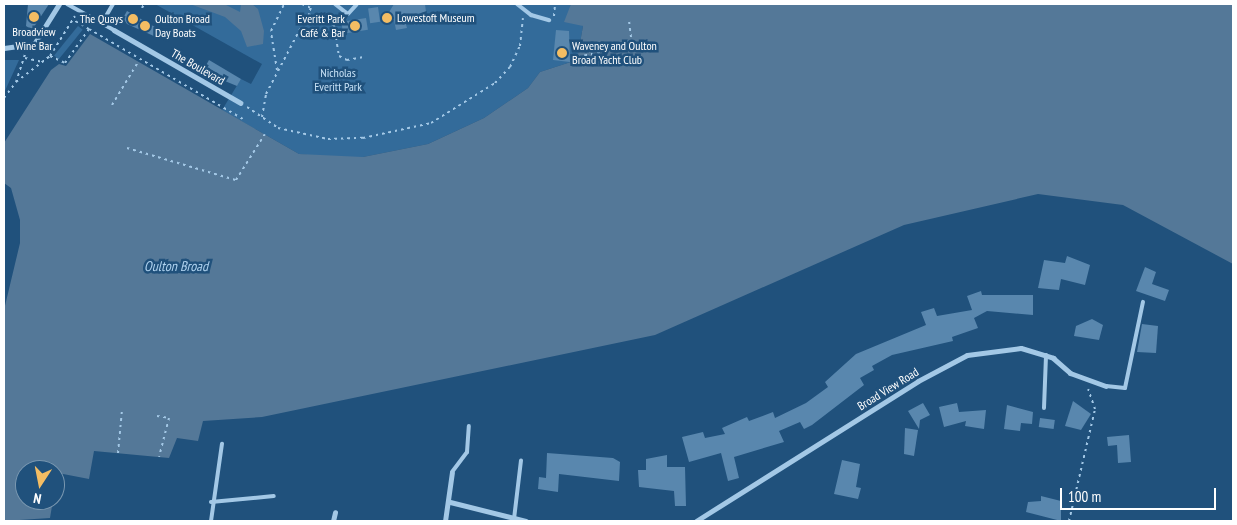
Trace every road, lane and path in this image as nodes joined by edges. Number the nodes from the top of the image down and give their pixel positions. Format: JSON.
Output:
{"nodes":[{"id":1,"x":59,"y":4,"type":"edge"},
{"id":2,"x":68,"y":4,"type":"edge"},
{"id":3,"x":113,"y":4,"type":"edge"},
{"id":4,"x":144,"y":4,"type":"edge"},
{"id":5,"x":284,"y":4,"type":"edge"},
{"id":6,"x":302,"y":4,"type":"edge"},
{"id":7,"x":334,"y":4,"type":"edge"},
{"id":8,"x":357,"y":4,"type":"edge"},
{"id":9,"x":517,"y":4,"type":"edge"},
{"id":10,"x":555,"y":4,"type":"edge"},
{"id":11,"x":142,"y":8,"type":"dead end"},
{"id":12,"x":77,"y":9,"type":"junction"},
{"id":13,"x":523,"y":10,"type":"junction"},
{"id":14,"x":308,"y":14,"type":"junction"},
{"id":15,"x":74,"y":20,"type":"junction"},
{"id":16,"x":551,"y":20,"type":"joint"},
{"id":17,"x":629,"y":21,"type":"dead end"},
{"id":18,"x":102,"y":24,"type":"junction"},
{"id":19,"x":89,"y":29,"type":"junction"},
{"id":20,"x":114,"y":30,"type":"joint"},
{"id":21,"x":4,"y":48,"type":"edge"},
{"id":22,"x":26,"y":48,"type":"junction"},
{"id":23,"x":50,"y":56,"type":"junction"},
{"id":24,"x":578,"y":56,"type":"dead end"},
{"id":25,"x":364,"y":57,"type":"dead end"},
{"id":26,"x":25,"y":58,"type":"junction"},
{"id":27,"x":42,"y":62,"type":"junction"},
{"id":28,"x":138,"y":62,"type":"dead end"},
{"id":29,"x":277,"y":70,"type":"junction"},
{"id":30,"x":16,"y":82,"type":"junction"},
{"id":31,"x":4,"y":98,"type":"edge"},
{"id":32,"x":240,"y":103,"type":"joint"},
{"id":33,"x":112,"y":105,"type":"dead end"},
{"id":34,"x":262,"y":117,"type":"junction"},
{"id":35,"x":242,"y":119,"type":"dead end"},
{"id":36,"x":265,"y":134,"type":"dead end"},
{"id":37,"x":127,"y":148,"type":"dead end"},
{"id":38,"x":1143,"y":302,"type":"dead end"},
{"id":39,"x":1046,"y":355,"type":"junction"},
{"id":40,"x":1083,"y":378,"type":"junction"},
{"id":41,"x":1106,"y":386,"type":"joint"},
{"id":42,"x":1044,"y":408,"type":"dead end"},
{"id":43,"x":122,"y":410,"type":"dead end"},
{"id":44,"x":157,"y":416,"type":"dead end"},
{"id":45,"x":469,"y":426,"type":"dead end"},
{"id":46,"x":222,"y":444,"type":"dead end"},
{"id":47,"x":118,"y":453,"type":"dead end"},
{"id":48,"x":159,"y":458,"type":"dead end"},
{"id":49,"x":521,"y":460,"type":"dead end"},
{"id":50,"x":452,"y":472,"type":"joint"},
{"id":51,"x":274,"y":496,"type":"dead end"},
{"id":52,"x":211,"y":502,"type":"junction"},
{"id":53,"x":450,"y":502,"type":"junction"},
{"id":54,"x":335,"y":512,"type":"dead end"},
{"id":55,"x":514,"y":520,"type":"edge"},
{"id":56,"x":211,"y":521,"type":"edge"},
{"id":57,"x":333,"y":521,"type":"edge"},
{"id":58,"x":445,"y":521,"type":"edge"},
{"id":59,"x":526,"y":521,"type":"edge"},
{"id":60,"x":696,"y":521,"type":"edge"},
{"id":61,"x":1069,"y":521,"type":"edge"}],
"edges":[{"from":1,"to":22,"type":"street"},
{"from":2,"to":12,"type":"lane","name":"The Boulevard"},
{"from":3,"to":18,"type":"lane"},
{"from":4,"to":11,"type":"path"},
{"from":5,"to":29,"type":"path"},
{"from":6,"to":14,"type":"path"},
{"from":7,"to":8,"type":"lane"},
{"from":9,"to":13,"type":"lane"},
{"from":10,"to":16,"type":"path"},
{"from":12,"to":15,"type":"path"},
{"from":12,"to":18,"type":"lane","name":"The Boulevard"},
{"from":13,"to":16,"type":"lane"},
{"from":13,"to":34,"type":"path"},
{"from":14,"to":25,"type":"path"},
{"from":14,"to":29,"type":"path"},
{"from":15,"to":19,"type":"path"},
{"from":15,"to":23,"type":"path"},
{"from":17,"to":24,"type":"path"},
{"from":18,"to":20,"type":"lane","name":"The Boulevard"},
{"from":19,"to":23,"type":"path"},
{"from":19,"to":35,"type":"path"},
{"from":20,"to":32,"type":"street","name":"The Boulevard"},
{"from":21,"to":22,"type":"street"},
{"from":22,"to":26,"type":"path"},
{"from":23,"to":27,"type":"path"},
{"from":26,"to":27,"type":"path"},
{"from":26,"to":30,"type":"path"},
{"from":27,"to":30,"type":"path"},
{"from":28,"to":33,"type":"path"},
{"from":29,"to":34,"type":"path"},
{"from":30,"to":31,"type":"path"},
{"from":32,"to":34,"type":"path"},
{"from":36,"to":37,"type":"path"},
{"from":38,"to":41,"type":"lane"},
{"from":39,"to":40,"type":"street","name":"Broad View Road"},
{"from":39,"to":42,"type":"lane"},
{"from":39,"to":60,"type":"street","name":"Broad View Road"},
{"from":40,"to":41,"type":"street","name":"Broad View Road"},
{"from":40,"to":61,"type":"path"},
{"from":43,"to":47,"type":"path"},
{"from":44,"to":48,"type":"path"},
{"from":45,"to":50,"type":"lane"},
{"from":46,"to":52,"type":"lane"},
{"from":49,"to":55,"type":"lane"},
{"from":50,"to":53,"type":"street"},
{"from":51,"to":52,"type":"lane"},
{"from":52,"to":56,"type":"lane"},
{"from":53,"to":55,"type":"street"},
{"from":53,"to":58,"type":"street"},
{"from":54,"to":57,"type":"street"},
{"from":55,"to":59,"type":"street"}]}
